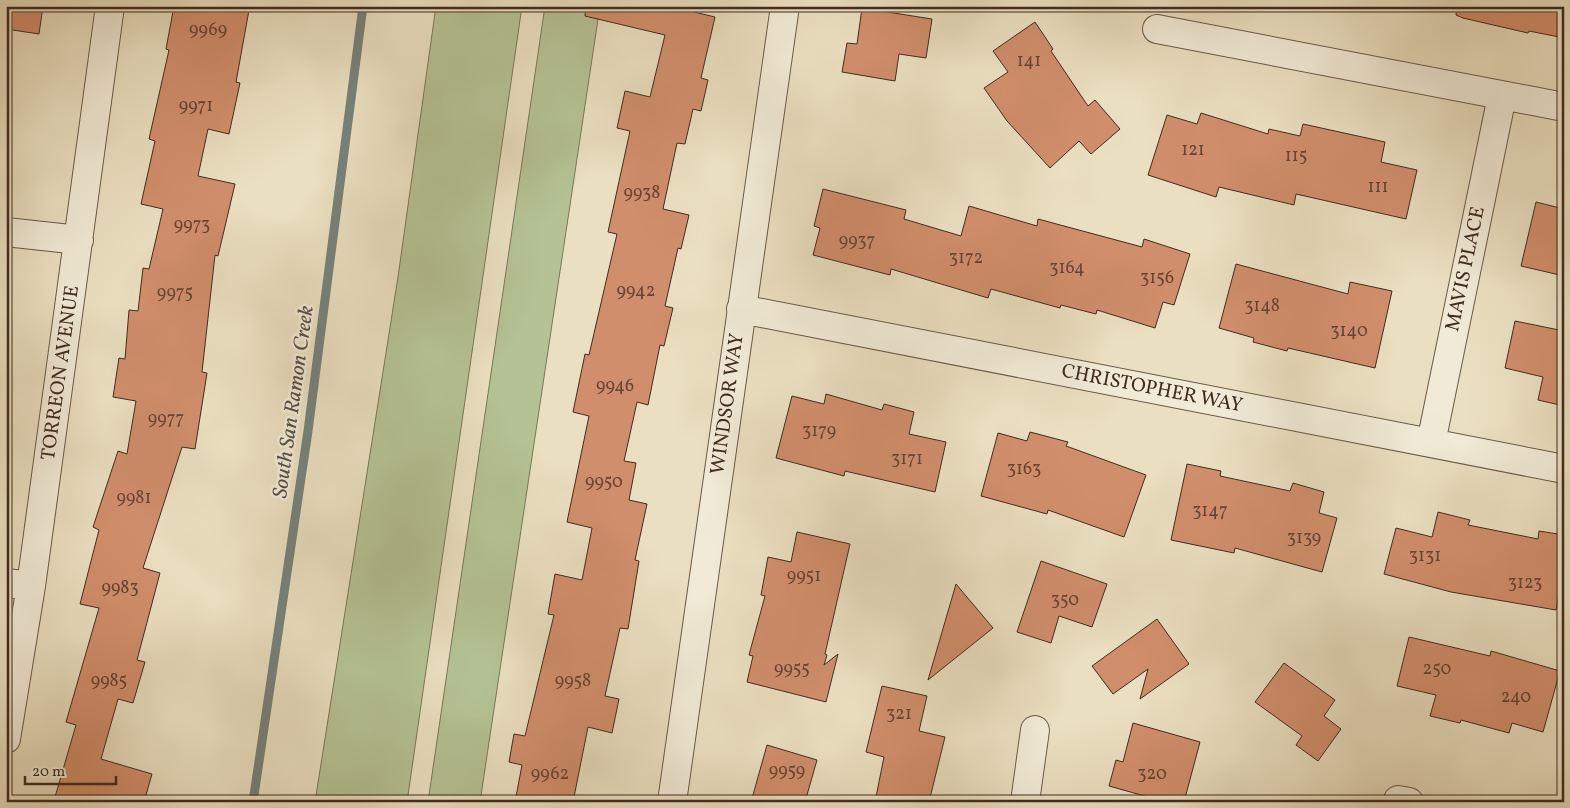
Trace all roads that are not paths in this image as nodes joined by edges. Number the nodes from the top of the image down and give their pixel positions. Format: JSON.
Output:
{"nodes":[{"id":1,"x":110,"y":6,"type":"edge"},
{"id":2,"x":785,"y":6,"type":"edge"},
{"id":3,"x":1157,"y":29,"type":"dead end"},
{"id":4,"x":1502,"y":96,"type":"junction"},
{"id":5,"x":1564,"y":107,"type":"edge"},
{"id":6,"x":6,"y":232,"type":"edge"},
{"id":7,"x":79,"y":240,"type":"junction"},
{"id":8,"x":741,"y":309,"type":"junction"},
{"id":9,"x":1430,"y":443,"type":"junction"},
{"id":10,"x":1564,"y":469,"type":"edge"},
{"id":11,"x":19,"y":584,"type":"edge"},
{"id":12,"x":1035,"y":730,"type":"dead end"},
{"id":13,"x":6,"y":739,"type":"edge"},
{"id":14,"x":672,"y":802,"type":"edge"},
{"id":15,"x":1025,"y":802,"type":"edge"}],
"edges":[{"from":1,"to":7,"type":"street","name":"TORREON AVENUE"},
{"from":2,"to":8,"type":"street","name":"WINDSOR WAY"},
{"from":3,"to":4,"type":"street"},
{"from":4,"to":5,"type":"street"},
{"from":4,"to":9,"type":"street","name":"MAVIS PLACE"},
{"from":6,"to":7,"type":"street"},
{"from":7,"to":11,"type":"street","name":"TORREON AVENUE"},
{"from":8,"to":9,"type":"street","name":"CHRISTOPHER WAY"},
{"from":8,"to":14,"type":"street","name":"WINDSOR WAY"},
{"from":9,"to":10,"type":"street","name":"CHRISTOPHER WAY"},
{"from":11,"to":13,"type":"street","name":"TORREON AVENUE"},
{"from":12,"to":15,"type":"street"}]}
